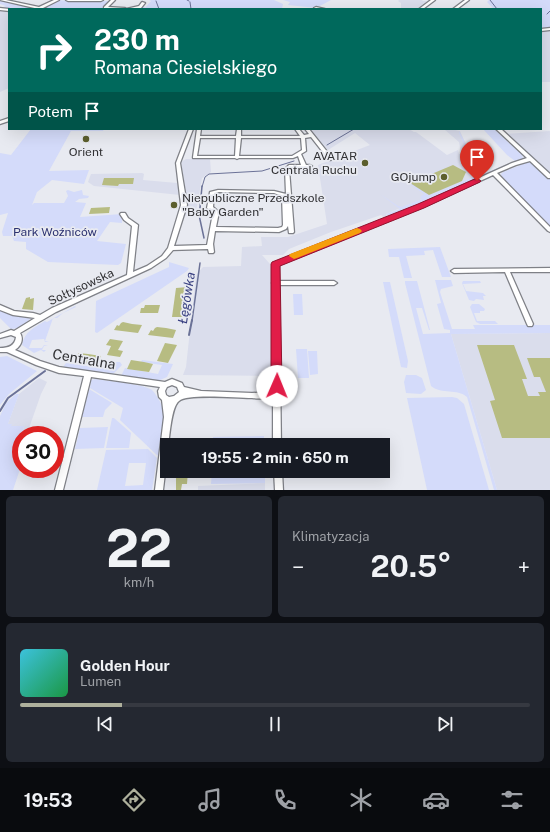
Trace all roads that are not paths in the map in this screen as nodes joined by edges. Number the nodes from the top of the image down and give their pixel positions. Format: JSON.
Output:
{"nodes":[{"id":1,"x":2,"y":0,"type":"edge"},
{"id":2,"x":25,"y":0,"type":"edge"},
{"id":3,"x":57,"y":0,"type":"edge"},
{"id":4,"x":68,"y":0,"type":"edge"},
{"id":5,"x":101,"y":0,"type":"edge"},
{"id":6,"x":113,"y":0,"type":"edge"},
{"id":7,"x":116,"y":0,"type":"edge"},
{"id":8,"x":433,"y":0,"type":"edge"},
{"id":9,"x":467,"y":0,"type":"edge"},
{"id":10,"x":18,"y":3,"type":"junction"},
{"id":11,"x":143,"y":3,"type":"dead end"},
{"id":12,"x":38,"y":8,"type":"edge"},
{"id":13,"x":110,"y":8,"type":"joint"},
{"id":14,"x":138,"y":8,"type":"edge"},
{"id":15,"x":422,"y":8,"type":"edge"},
{"id":16,"x":456,"y":8,"type":"edge"},
{"id":17,"x":191,"y":130,"type":"edge"},
{"id":18,"x":199,"y":130,"type":"edge"},
{"id":19,"x":239,"y":130,"type":"edge"},
{"id":20,"x":298,"y":130,"type":"edge"},
{"id":21,"x":308,"y":130,"type":"edge"},
{"id":22,"x":499,"y":130,"type":"edge"},
{"id":23,"x":312,"y":135,"type":"junction"},
{"id":24,"x":198,"y":137,"type":"junction"},
{"id":25,"x":303,"y":137,"type":"junction"},
{"id":26,"x":238,"y":138,"type":"junction"},
{"id":27,"x":299,"y":154,"type":"junction"},
{"id":28,"x":237,"y":158,"type":"junction"},
{"id":29,"x":331,"y":159,"type":"dead end"},
{"id":30,"x":530,"y":159,"type":"junction"},
{"id":31,"x":304,"y":166,"type":"junction"},
{"id":32,"x":310,"y":166,"type":"dead end"},
{"id":33,"x":494,"y":173,"type":"junction"},
{"id":34,"x":550,"y":177,"type":"edge"},
{"id":35,"x":124,"y":214,"type":"dead end"},
{"id":36,"x":213,"y":229,"type":"junction"},
{"id":37,"x":550,"y":230,"type":"edge"},
{"id":38,"x":291,"y":232,"type":"dead end"},
{"id":39,"x":171,"y":248,"type":"junction"},
{"id":40,"x":550,"y":270,"type":"edge"},
{"id":41,"x":454,"y":271,"type":"dead end"},
{"id":42,"x":507,"y":271,"type":"junction"},
{"id":43,"x":130,"y":276,"type":"junction"},
{"id":44,"x":275,"y":283,"type":"junction"},
{"id":45,"x":334,"y":283,"type":"dead end"},
{"id":46,"x":0,"y":307,"type":"edge"},
{"id":47,"x":41,"y":318,"type":"junction"},
{"id":48,"x":530,"y":324,"type":"dead end"},
{"id":49,"x":2,"y":333,"type":"edge"},
{"id":50,"x":17,"y":335,"type":"junction"},
{"id":51,"x":16,"y":345,"type":"junction"},
{"id":52,"x":3,"y":351,"type":"edge"},
{"id":53,"x":21,"y":354,"type":"junction"},
{"id":54,"x":88,"y":374,"type":"junction"},
{"id":55,"x":163,"y":388,"type":"junction"},
{"id":56,"x":179,"y":395,"type":"junction"},
{"id":57,"x":276,"y":395,"type":"junction"},
{"id":58,"x":165,"y":399,"type":"junction"},
{"id":59,"x":168,"y":417,"type":"junction"},
{"id":60,"x":277,"y":438,"type":"edge"},
{"id":61,"x":278,"y":478,"type":"edge"},
{"id":62,"x":58,"y":490,"type":"edge"},
{"id":63,"x":159,"y":490,"type":"edge"},
{"id":64,"x":278,"y":490,"type":"edge"}],
"edges":[{"from":1,"to":10,"type":"street"},
{"from":2,"to":10,"type":"street"},
{"from":3,"to":12,"type":"street"},
{"from":4,"to":5,"type":"street"},
{"from":6,"to":13,"type":"street"},
{"from":7,"to":13,"type":"street"},
{"from":8,"to":15,"type":"street"},
{"from":9,"to":16,"type":"street"},
{"from":10,"to":12,"type":"street"},
{"from":11,"to":14,"type":"street"},
{"from":17,"to":39,"type":"street","name":"Sołtysowska"},
{"from":18,"to":24,"type":"street"},
{"from":19,"to":26,"type":"street"},
{"from":20,"to":25,"type":"street"},
{"from":21,"to":23,"type":"street"},
{"from":22,"to":30,"type":"street"},
{"from":23,"to":25,"type":"street"},
{"from":23,"to":29,"type":"street"},
{"from":24,"to":26,"type":"street"},
{"from":24,"to":28,"type":"street"},
{"from":25,"to":26,"type":"street"},
{"from":25,"to":27,"type":"street"},
{"from":26,"to":28,"type":"street"},
{"from":27,"to":28,"type":"street"},
{"from":27,"to":31,"type":"street"},
{"from":30,"to":33,"type":"street"},
{"from":30,"to":34,"type":"street"},
{"from":31,"to":32,"type":"street"},
{"from":31,"to":38,"type":"street"},
{"from":33,"to":37,"type":"street"},
{"from":33,"to":44,"type":"street"},
{"from":35,"to":43,"type":"street","name":"Sołtysowska"},
{"from":36,"to":36,"type":"street"},
{"from":36,"to":39,"type":"street"},
{"from":39,"to":43,"type":"street","name":"Sołtysowska"},
{"from":40,"to":42,"type":"street"},
{"from":41,"to":42,"type":"street"},
{"from":42,"to":48,"type":"street"},
{"from":43,"to":47,"type":"street","name":"Sołtysowska"},
{"from":44,"to":45,"type":"street"},
{"from":44,"to":57,"type":"street"},
{"from":46,"to":47,"type":"street","name":"Sołtysowska"},
{"from":47,"to":50,"type":"street","name":"Sołtysowska"},
{"from":49,"to":50,"type":"street"},
{"from":50,"to":51,"type":"street"},
{"from":51,"to":52,"type":"street"},
{"from":51,"to":53,"type":"street"},
{"from":52,"to":53,"type":"street","name":"Centralna"},
{"from":53,"to":54,"type":"street","name":"Centralna"},
{"from":54,"to":55,"type":"street","name":"Centralna"},
{"from":54,"to":62,"type":"street"},
{"from":55,"to":56,"type":"street"},
{"from":55,"to":58,"type":"street"},
{"from":56,"to":57,"type":"street"},
{"from":56,"to":58,"type":"street"},
{"from":56,"to":59,"type":"street"},
{"from":57,"to":60,"type":"street"},
{"from":58,"to":59,"type":"street"},
{"from":59,"to":63,"type":"street"},
{"from":61,"to":64,"type":"street"}]}
